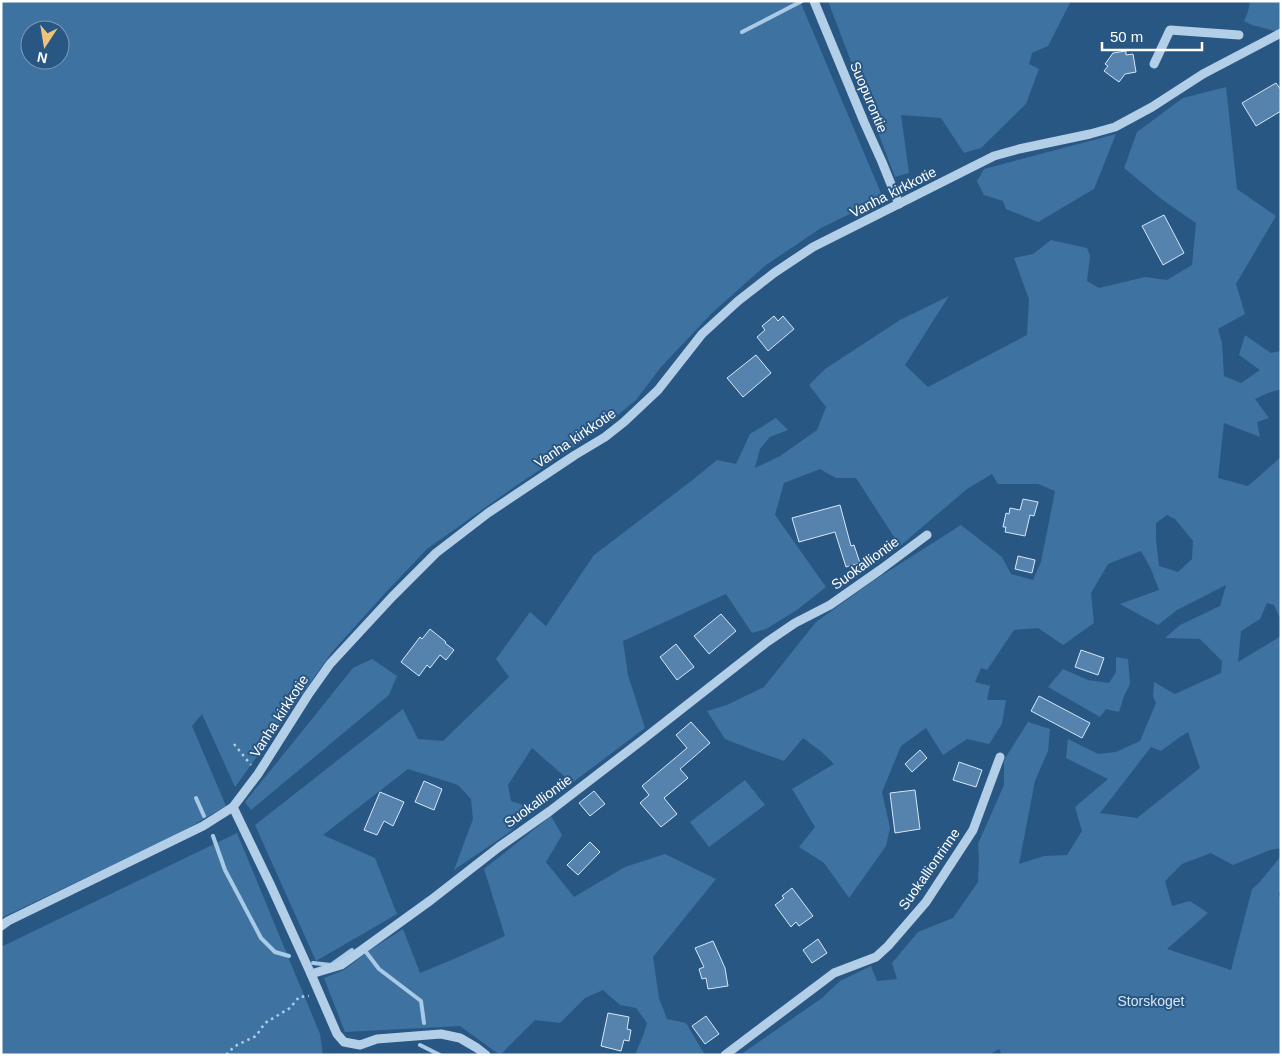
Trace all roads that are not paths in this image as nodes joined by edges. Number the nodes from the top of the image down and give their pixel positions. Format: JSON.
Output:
{"nodes":[{"id":1,"x":814,"y":1,"type":"edge"},
{"id":2,"x":1281,"y":33,"type":"edge"},
{"id":3,"x":1239,"y":35,"type":"dead end"},
{"id":4,"x":1154,"y":64,"type":"dead end"},
{"id":5,"x":899,"y":204,"type":"junction"},
{"id":6,"x":927,"y":535,"type":"dead end"},
{"id":7,"x":1000,"y":757,"type":"dead end"},
{"id":8,"x":233,"y":807,"type":"junction"},
{"id":9,"x":1,"y":926,"type":"edge"},
{"id":10,"x":311,"y":974,"type":"junction"},
{"id":11,"x":486,"y":1055,"type":"edge"},
{"id":12,"x":725,"y":1055,"type":"edge"}],
"edges":[{"from":1,"to":5,"type":"street","name":"Suopurontie"},
{"from":2,"to":5,"type":"street","name":"Vanha kirkkotie"},
{"from":3,"to":4,"type":"street"},
{"from":5,"to":8,"type":"street","name":"Vanha kirkkotie"},
{"from":6,"to":10,"type":"street","name":"Suokalliontie"},
{"from":7,"to":12,"type":"street","name":"Suokallionrinne"},
{"from":8,"to":9,"type":"street","name":"Vanha kirkkotie"},
{"from":8,"to":10,"type":"street"},
{"from":10,"to":11,"type":"street"}]}
